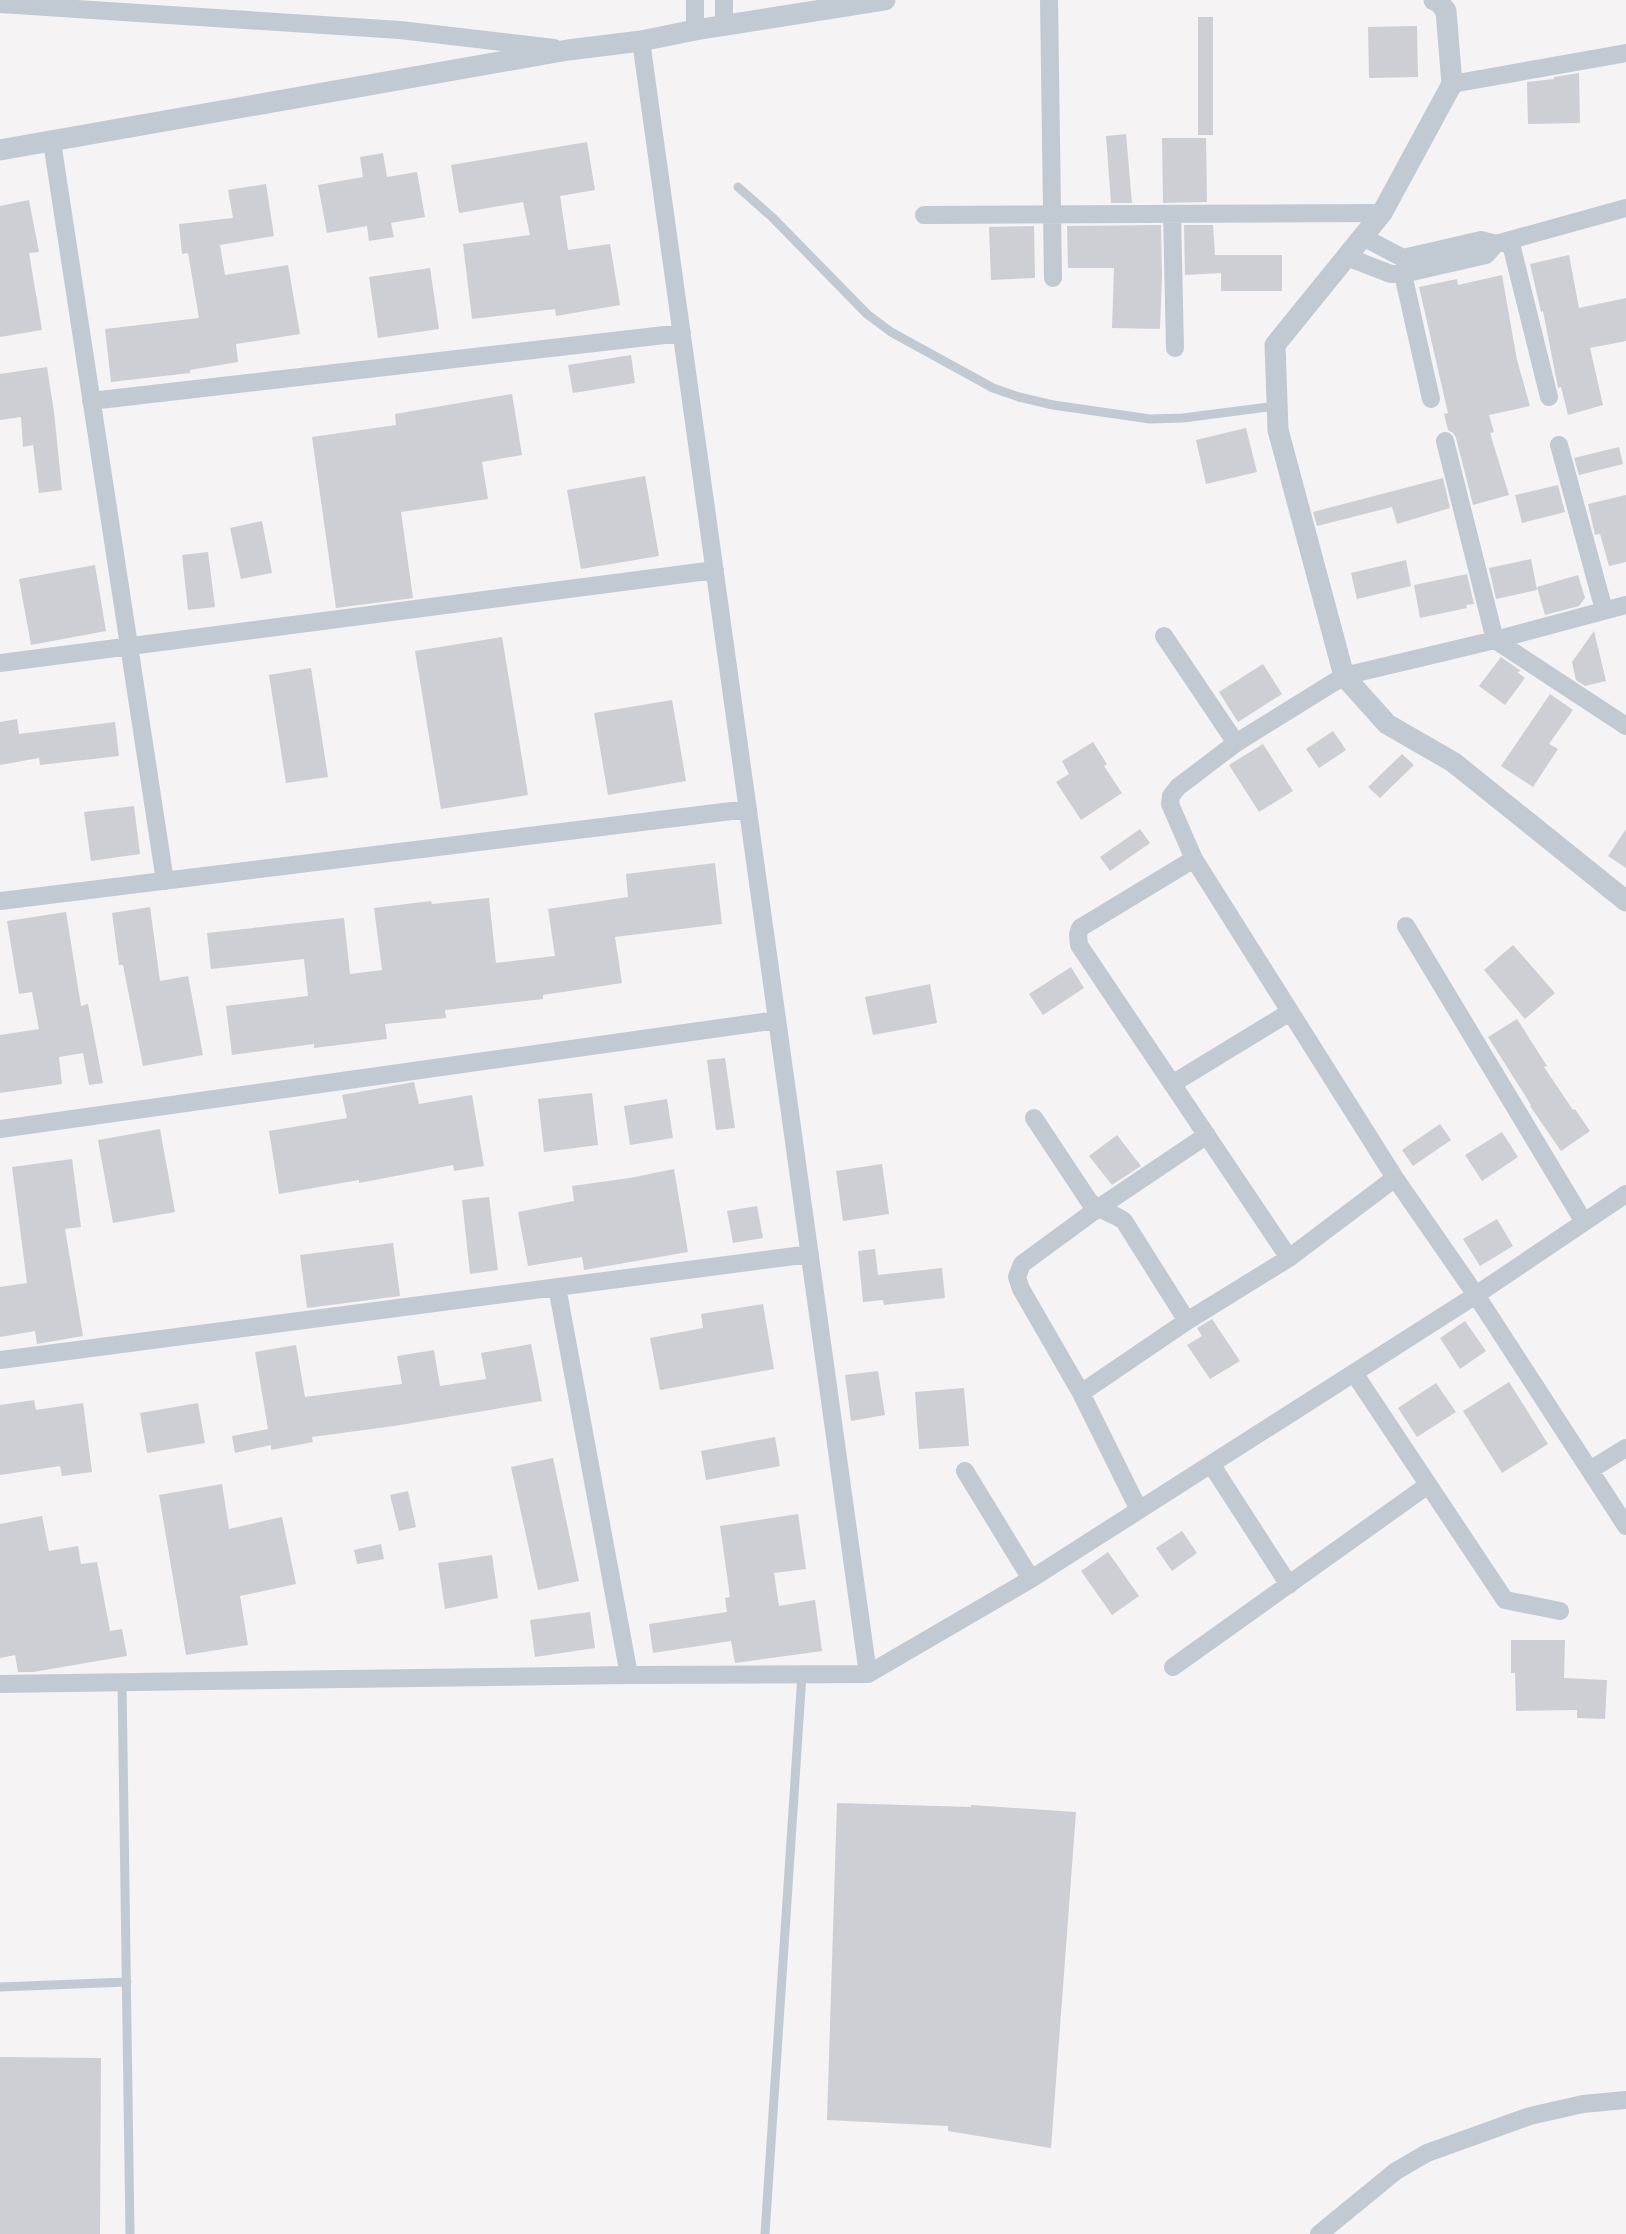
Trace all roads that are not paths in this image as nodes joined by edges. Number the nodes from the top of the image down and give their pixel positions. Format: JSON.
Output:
{"nodes":[{"id":1,"x":695,"y":0,"type":"edge"},
{"id":2,"x":724,"y":0,"type":"edge"},
{"id":3,"x":885,"y":0,"type":"edge"},
{"id":4,"x":1049,"y":0,"type":"edge"},
{"id":5,"x":1440,"y":1,"type":"edge"},
{"id":6,"x":0,"y":4,"type":"edge"},
{"id":7,"x":724,"y":26,"type":"junction"},
{"id":8,"x":695,"y":30,"type":"junction"},
{"id":9,"x":642,"y":41,"type":"junction"},
{"id":10,"x":568,"y":50,"type":"junction"},
{"id":11,"x":1626,"y":53,"type":"edge"},
{"id":12,"x":1452,"y":84,"type":"junction"},
{"id":13,"x":52,"y":142,"type":"junction"},
{"id":14,"x":0,"y":150,"type":"edge"},
{"id":15,"x":738,"y":187,"type":"dead end"},
{"id":16,"x":1626,"y":208,"type":"edge"},
{"id":17,"x":1382,"y":213,"type":"junction"},
{"id":18,"x":1172,"y":214,"type":"junction"},
{"id":19,"x":924,"y":215,"type":"dead end"},
{"id":20,"x":1051,"y":215,"type":"junction"},
{"id":21,"x":1363,"y":237,"type":"junction"},
{"id":22,"x":1503,"y":242,"type":"junction"},
{"id":23,"x":1347,"y":257,"type":"junction"},
{"id":24,"x":1403,"y":274,"type":"junction"},
{"id":25,"x":1053,"y":278,"type":"dead end"},
{"id":26,"x":682,"y":333,"type":"junction"},
{"id":27,"x":1175,"y":348,"type":"dead end"},
{"id":28,"x":1549,"y":397,"type":"dead end"},
{"id":29,"x":1432,"y":400,"type":"dead end"},
{"id":30,"x":91,"y":401,"type":"junction"},
{"id":31,"x":1277,"y":406,"type":"junction"},
{"id":32,"x":1445,"y":441,"type":"dead end"},
{"id":33,"x":1559,"y":445,"type":"dead end"},
{"id":34,"x":715,"y":569,"type":"junction"},
{"id":35,"x":1626,"y":605,"type":"edge"},
{"id":36,"x":1604,"y":610,"type":"junction"},
{"id":37,"x":1164,"y":636,"type":"dead end"},
{"id":38,"x":1495,"y":640,"type":"junction"},
{"id":39,"x":129,"y":646,"type":"junction"},
{"id":40,"x":0,"y":663,"type":"edge"},
{"id":41,"x":1345,"y":676,"type":"junction"},
{"id":42,"x":1626,"y":726,"type":"edge"},
{"id":43,"x":1236,"y":743,"type":"junction"},
{"id":44,"x":748,"y":809,"type":"junction"},
{"id":45,"x":1194,"y":859,"type":"junction"},
{"id":46,"x":165,"y":881,"type":"junction"},
{"id":47,"x":0,"y":901,"type":"edge"},
{"id":48,"x":1626,"y":901,"type":"edge"},
{"id":49,"x":1406,"y":926,"type":"dead end"},
{"id":50,"x":1290,"y":1012,"type":"junction"},
{"id":51,"x":777,"y":1020,"type":"junction"},
{"id":52,"x":1172,"y":1084,"type":"junction"},
{"id":53,"x":1034,"y":1118,"type":"dead end"},
{"id":54,"x":0,"y":1129,"type":"edge"},
{"id":55,"x":1207,"y":1135,"type":"junction"},
{"id":56,"x":1395,"y":1178,"type":"junction"},
{"id":57,"x":1626,"y":1194,"type":"edge"},
{"id":58,"x":1097,"y":1209,"type":"junction"},
{"id":59,"x":1584,"y":1222,"type":"junction"},
{"id":60,"x":810,"y":1254,"type":"junction"},
{"id":61,"x":1289,"y":1258,"type":"junction"},
{"id":62,"x":557,"y":1287,"type":"junction"},
{"id":63,"x":1476,"y":1295,"type":"junction"},
{"id":64,"x":1187,"y":1321,"type":"junction"},
{"id":65,"x":0,"y":1360,"type":"edge"},
{"id":66,"x":1354,"y":1373,"type":"junction"},
{"id":67,"x":1081,"y":1393,"type":"junction"},
{"id":68,"x":1626,"y":1448,"type":"edge"},
{"id":69,"x":1211,"y":1464,"type":"junction"},
{"id":70,"x":1590,"y":1470,"type":"junction"},
{"id":71,"x":965,"y":1471,"type":"dead end"},
{"id":72,"x":1428,"y":1485,"type":"junction"},
{"id":73,"x":1139,"y":1510,"type":"junction"},
{"id":74,"x":1626,"y":1526,"type":"edge"},
{"id":75,"x":1031,"y":1580,"type":"junction"},
{"id":76,"x":1289,"y":1585,"type":"junction"},
{"id":77,"x":1560,"y":1611,"type":"dead end"},
{"id":78,"x":1173,"y":1667,"type":"dead end"},
{"id":79,"x":802,"y":1674,"type":"junction"},
{"id":80,"x":868,"y":1674,"type":"junction"},
{"id":81,"x":629,"y":1675,"type":"junction"},
{"id":82,"x":122,"y":1682,"type":"junction"},
{"id":83,"x":0,"y":1684,"type":"edge"},
{"id":84,"x":127,"y":1982,"type":"junction"},
{"id":85,"x":0,"y":1987,"type":"edge"},
{"id":86,"x":1626,"y":2100,"type":"edge"},
{"id":87,"x":130,"y":2234,"type":"edge"},
{"id":88,"x":765,"y":2234,"type":"edge"},
{"id":89,"x":1319,"y":2234,"type":"edge"}],
"edges":[{"from":1,"to":8,"type":"street"},
{"from":2,"to":7,"type":"street"},
{"from":3,"to":7,"type":"street"},
{"from":4,"to":20,"type":"street"},
{"from":5,"to":12,"type":"street"},
{"from":6,"to":10,"type":"street"},
{"from":7,"to":8,"type":"street"},
{"from":8,"to":9,"type":"street"},
{"from":9,"to":10,"type":"street"},
{"from":9,"to":26,"type":"street"},
{"from":10,"to":13,"type":"street"},
{"from":11,"to":12,"type":"street"},
{"from":12,"to":17,"type":"street"},
{"from":13,"to":14,"type":"street"},
{"from":13,"to":30,"type":"street"},
{"from":15,"to":31,"type":"lane"},
{"from":16,"to":22,"type":"street"},
{"from":17,"to":18,"type":"street"},
{"from":17,"to":21,"type":"street"},
{"from":18,"to":20,"type":"street"},
{"from":18,"to":27,"type":"street"},
{"from":19,"to":20,"type":"street"},
{"from":20,"to":25,"type":"street"},
{"from":21,"to":22,"type":"street"},
{"from":21,"to":23,"type":"street"},
{"from":22,"to":24,"type":"street"},
{"from":22,"to":28,"type":"street"},
{"from":23,"to":24,"type":"street"},
{"from":23,"to":31,"type":"street"},
{"from":24,"to":29,"type":"street"},
{"from":26,"to":30,"type":"street"},
{"from":26,"to":34,"type":"street"},
{"from":30,"to":39,"type":"street"},
{"from":31,"to":41,"type":"street"},
{"from":32,"to":38,"type":"street"},
{"from":33,"to":36,"type":"street"},
{"from":34,"to":39,"type":"street"},
{"from":34,"to":44,"type":"street"},
{"from":35,"to":36,"type":"street"},
{"from":36,"to":38,"type":"street"},
{"from":37,"to":43,"type":"street"},
{"from":38,"to":41,"type":"street"},
{"from":38,"to":42,"type":"street"},
{"from":39,"to":40,"type":"street"},
{"from":39,"to":46,"type":"street"},
{"from":41,"to":43,"type":"street"},
{"from":41,"to":48,"type":"street"},
{"from":43,"to":45,"type":"street"},
{"from":44,"to":46,"type":"street"},
{"from":44,"to":51,"type":"street"},
{"from":45,"to":50,"type":"street"},
{"from":45,"to":52,"type":"street"},
{"from":46,"to":47,"type":"street"},
{"from":49,"to":59,"type":"street"},
{"from":50,"to":52,"type":"street"},
{"from":50,"to":56,"type":"street"},
{"from":51,"to":54,"type":"street"},
{"from":51,"to":60,"type":"street"},
{"from":52,"to":55,"type":"street"},
{"from":53,"to":58,"type":"street"},
{"from":55,"to":58,"type":"street"},
{"from":55,"to":61,"type":"street"},
{"from":56,"to":61,"type":"street"},
{"from":56,"to":63,"type":"street"},
{"from":57,"to":59,"type":"street"},
{"from":58,"to":64,"type":"street"},
{"from":58,"to":67,"type":"street"},
{"from":59,"to":63,"type":"street"},
{"from":60,"to":62,"type":"street"},
{"from":60,"to":80,"type":"street"},
{"from":61,"to":64,"type":"street"},
{"from":62,"to":65,"type":"street"},
{"from":62,"to":81,"type":"street"},
{"from":63,"to":66,"type":"street"},
{"from":63,"to":70,"type":"street"},
{"from":64,"to":67,"type":"street"},
{"from":66,"to":69,"type":"street"},
{"from":66,"to":72,"type":"street"},
{"from":67,"to":73,"type":"street"},
{"from":68,"to":70,"type":"street"},
{"from":69,"to":73,"type":"street"},
{"from":69,"to":76,"type":"street"},
{"from":70,"to":74,"type":"street"},
{"from":71,"to":75,"type":"street"},
{"from":72,"to":76,"type":"street"},
{"from":72,"to":77,"type":"street"},
{"from":73,"to":75,"type":"street"},
{"from":75,"to":80,"type":"street"},
{"from":76,"to":78,"type":"street"},
{"from":79,"to":80,"type":"street"},
{"from":79,"to":81,"type":"street"},
{"from":79,"to":88,"type":"lane"},
{"from":81,"to":82,"type":"street"},
{"from":82,"to":83,"type":"street"},
{"from":82,"to":84,"type":"lane"},
{"from":84,"to":85,"type":"lane"},
{"from":84,"to":87,"type":"lane"},
{"from":86,"to":89,"type":"street"}]}
